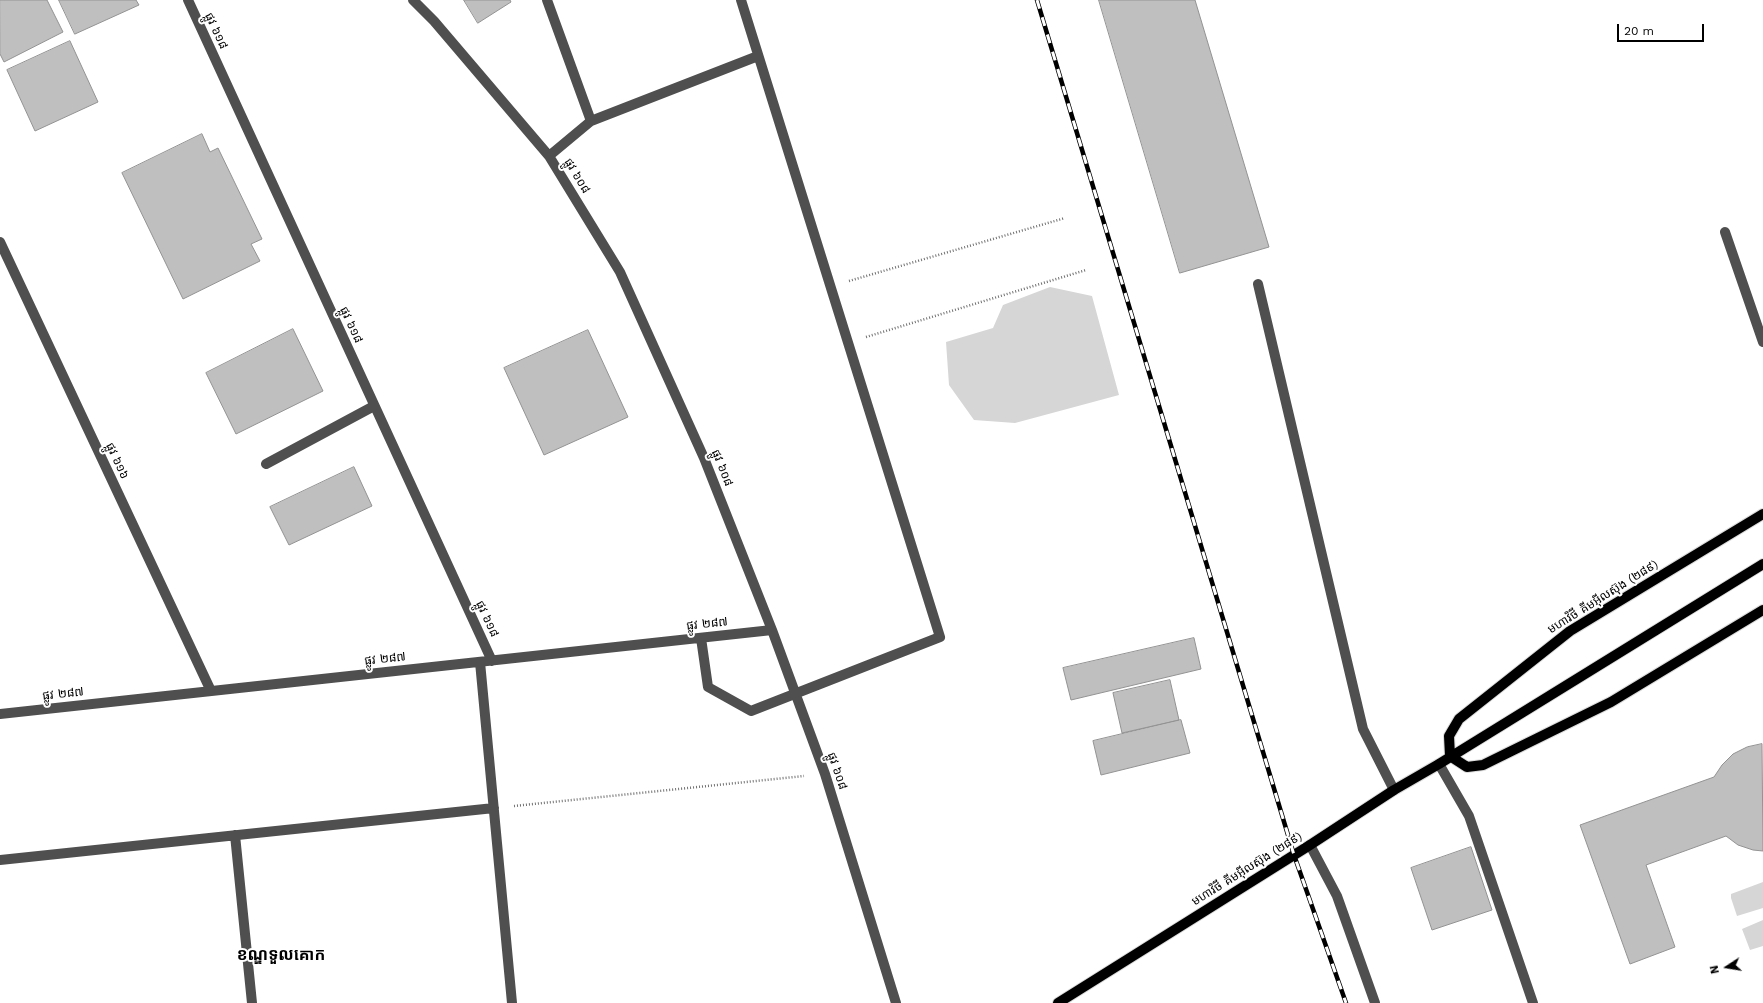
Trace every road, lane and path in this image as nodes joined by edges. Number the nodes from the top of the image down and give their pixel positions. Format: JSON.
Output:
{"nodes":[{"id":1,"x":188,"y":0,"type":"edge"},
{"id":2,"x":413,"y":0,"type":"edge"},
{"id":3,"x":546,"y":0,"type":"edge"},
{"id":4,"x":741,"y":0,"type":"edge"},
{"id":5,"x":758,"y":56,"type":"junction"},
{"id":6,"x":591,"y":121,"type":"junction"},
{"id":7,"x":549,"y":156,"type":"junction"},
{"id":8,"x":1066,"y":218,"type":"dead end"},
{"id":9,"x":1725,"y":232,"type":"dead end"},
{"id":10,"x":0,"y":242,"type":"edge"},
{"id":11,"x":1086,"y":270,"type":"dead end"},
{"id":12,"x":1258,"y":284,"type":"dead end"},
{"id":13,"x":830,"y":286,"type":"junction"},
{"id":14,"x":847,"y":342,"type":"junction"},
{"id":15,"x":1763,"y":342,"type":"edge"},
{"id":16,"x":374,"y":406,"type":"junction"},
{"id":17,"x":266,"y":464,"type":"dead end"},
{"id":18,"x":1763,"y":514,"type":"edge"},
{"id":19,"x":1763,"y":564,"type":"edge"},
{"id":20,"x":1763,"y":610,"type":"edge"},
{"id":21,"x":772,"y":630,"type":"junction"},
{"id":22,"x":701,"y":638,"type":"junction"},
{"id":23,"x":492,"y":660,"type":"junction"},
{"id":24,"x":480,"y":662,"type":"junction"},
{"id":25,"x":211,"y":691,"type":"junction"},
{"id":26,"x":796,"y":693,"type":"junction"},
{"id":27,"x":0,"y":714,"type":"edge"},
{"id":28,"x":1450,"y":756,"type":"junction"},
{"id":29,"x":1439,"y":764,"type":"junction"},
{"id":30,"x":825,"y":774,"type":"junction"},
{"id":31,"x":1394,"y":790,"type":"junction"},
{"id":32,"x":494,"y":808,"type":"junction"},
{"id":33,"x":235,"y":835,"type":"junction"},
{"id":34,"x":1310,"y":845,"type":"junction"},
{"id":35,"x":0,"y":860,"type":"edge"},
{"id":36,"x":252,"y":1003,"type":"edge"},
{"id":37,"x":512,"y":1003,"type":"edge"},
{"id":38,"x":896,"y":1003,"type":"edge"},
{"id":39,"x":1058,"y":1003,"type":"edge"},
{"id":40,"x":1375,"y":1003,"type":"edge"},
{"id":41,"x":1533,"y":1003,"type":"edge"}],
"edges":[{"from":1,"to":16,"type":"street","name":"ផ្លូវ ៦១៨"},
{"from":2,"to":7,"type":"street","name":"ផ្លូវ ៦០៨"},
{"from":3,"to":6,"type":"street"},
{"from":4,"to":5,"type":"street"},
{"from":5,"to":6,"type":"street"},
{"from":5,"to":13,"type":"street"},
{"from":6,"to":7,"type":"street"},
{"from":7,"to":21,"type":"street","name":"ផ្លូវ ៦០៨"},
{"from":8,"to":13,"type":"path"},
{"from":9,"to":15,"type":"street"},
{"from":10,"to":25,"type":"street","name":"ផ្លូវ ៦១៦"},
{"from":11,"to":14,"type":"path"},
{"from":12,"to":31,"type":"street"},
{"from":13,"to":14,"type":"street"},
{"from":14,"to":26,"type":"street"},
{"from":16,"to":17,"type":"street"},
{"from":16,"to":23,"type":"street","name":"ផ្លូវ ៦១៨"},
{"from":18,"to":28,"type":"main road","name":"មហាវិថី គីមអ៊ីលស៊ុង (២៨៩)"},
{"from":19,"to":28,"type":"main road"},
{"from":20,"to":28,"type":"main road"},
{"from":21,"to":22,"type":"street","name":"ផ្លូវ ២៨៧"},
{"from":21,"to":26,"type":"street","name":"ផ្លូវ ៦០៨"},
{"from":22,"to":23,"type":"street","name":"ផ្លូវ ២៨៧"},
{"from":22,"to":26,"type":"street"},
{"from":23,"to":24,"type":"street","name":"ផ្លូវ ២៨៧"},
{"from":24,"to":25,"type":"street","name":"ផ្លូវ ២៨៧"},
{"from":24,"to":32,"type":"street"},
{"from":25,"to":27,"type":"street","name":"ផ្លូវ ២៨៧"},
{"from":26,"to":30,"type":"street","name":"ផ្លូវ ៦០៨"},
{"from":28,"to":29,"type":"main road","name":"មហាវិថី គីមអ៊ីលស៊ុង (២៨៩)"},
{"from":29,"to":31,"type":"main road","name":"មហាវិថី គីមអ៊ីលស៊ុង (២៨៩)"},
{"from":29,"to":41,"type":"street"},
{"from":30,"to":32,"type":"path"},
{"from":30,"to":38,"type":"street","name":"ផ្លូវ ៦០៨"},
{"from":31,"to":34,"type":"main road","name":"មហាវិថី គីមអ៊ីលស៊ុង (២៨៩)"},
{"from":32,"to":33,"type":"street"},
{"from":32,"to":37,"type":"street"},
{"from":33,"to":35,"type":"street"},
{"from":33,"to":36,"type":"street"},
{"from":34,"to":39,"type":"main road","name":"មហាវិថី គីមអ៊ីលស៊ុង (២៨៩)"},
{"from":34,"to":40,"type":"street"}]}
